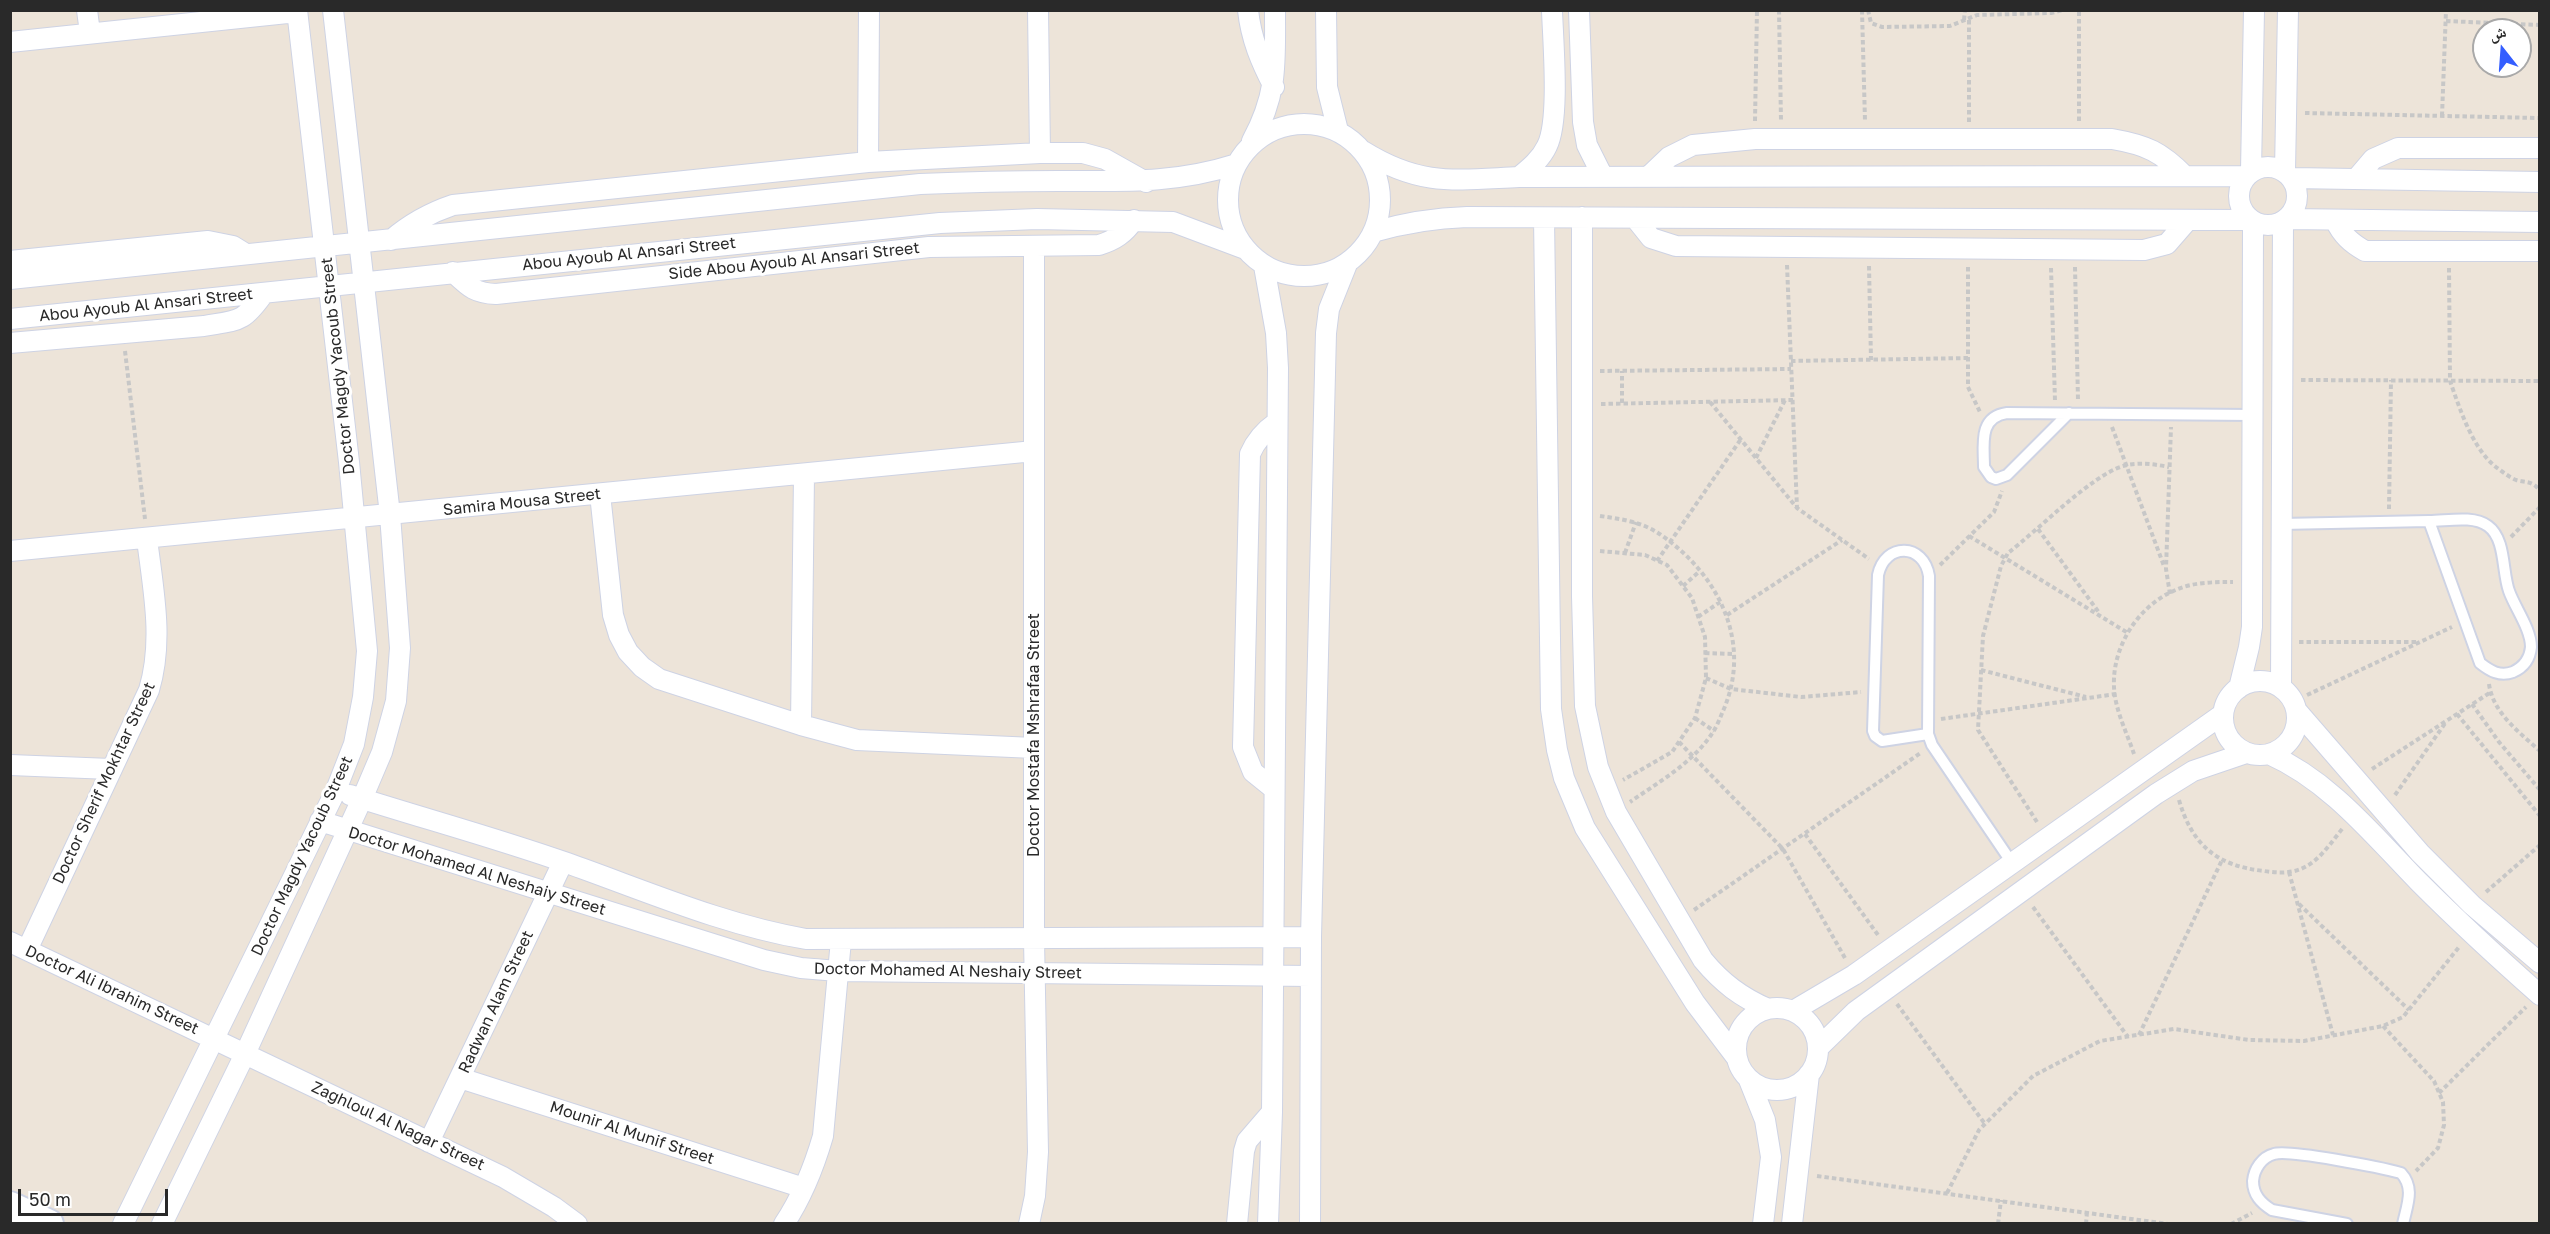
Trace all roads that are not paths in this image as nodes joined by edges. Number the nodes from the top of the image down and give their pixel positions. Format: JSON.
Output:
{"nodes":[{"id":1,"x":87,"y":10,"type":"edge"},
{"id":2,"x":333,"y":10,"type":"edge"},
{"id":3,"x":869,"y":10,"type":"edge"},
{"id":4,"x":1038,"y":10,"type":"edge"},
{"id":5,"x":1248,"y":10,"type":"edge"},
{"id":6,"x":1275,"y":10,"type":"edge"},
{"id":7,"x":1326,"y":10,"type":"edge"},
{"id":8,"x":1552,"y":10,"type":"edge"},
{"id":9,"x":1579,"y":10,"type":"edge"},
{"id":10,"x":2254,"y":10,"type":"edge"},
{"id":11,"x":2288,"y":10,"type":"edge"},
{"id":12,"x":297,"y":11,"type":"edge"},
{"id":13,"x":90,"y":33,"type":"junction"},
{"id":14,"x":10,"y":42,"type":"edge"},
{"id":15,"x":1274,"y":87,"type":"junction"},
{"id":16,"x":1338,"y":131,"type":"junction"},
{"id":17,"x":1250,"y":146,"type":"junction"},
{"id":18,"x":2540,"y":148,"type":"edge"},
{"id":19,"x":1364,"y":151,"type":"junction"},
{"id":20,"x":1040,"y":153,"type":"junction"},
{"id":21,"x":868,"y":162,"type":"junction"},
{"id":22,"x":1237,"y":164,"type":"junction"},
{"id":23,"x":2249,"y":173,"type":"junction"},
{"id":24,"x":2289,"y":175,"type":"junction"},
{"id":25,"x":1519,"y":177,"type":"junction"},
{"id":26,"x":1603,"y":177,"type":"junction"},
{"id":27,"x":1648,"y":177,"type":"junction"},
{"id":28,"x":2185,"y":177,"type":"junction"},
{"id":29,"x":2356,"y":179,"type":"junction"},
{"id":30,"x":1146,"y":182,"type":"junction"},
{"id":31,"x":2540,"y":182,"type":"edge"},
{"id":32,"x":1582,"y":217,"type":"junction"},
{"id":33,"x":1544,"y":218,"type":"junction"},
{"id":34,"x":1635,"y":218,"type":"junction"},
{"id":35,"x":1134,"y":220,"type":"junction"},
{"id":36,"x":2285,"y":220,"type":"junction"},
{"id":37,"x":2335,"y":220,"type":"junction"},
{"id":38,"x":2187,"y":221,"type":"junction"},
{"id":39,"x":2252,"y":221,"type":"junction"},
{"id":40,"x":2540,"y":222,"type":"edge"},
{"id":41,"x":1373,"y":232,"type":"junction"},
{"id":42,"x":391,"y":240,"type":"junction"},
{"id":43,"x":359,"y":243,"type":"junction"},
{"id":44,"x":324,"y":246,"type":"junction"},
{"id":45,"x":1034,"y":246,"type":"junction"},
{"id":46,"x":1245,"y":249,"type":"junction"},
{"id":47,"x":2540,"y":251,"type":"edge"},
{"id":48,"x":246,"y":254,"type":"junction"},
{"id":49,"x":10,"y":261,"type":"edge"},
{"id":50,"x":1347,"y":264,"type":"junction"},
{"id":51,"x":1264,"y":266,"type":"junction"},
{"id":52,"x":453,"y":272,"type":"junction"},
{"id":53,"x":10,"y":279,"type":"edge"},
{"id":54,"x":363,"y":282,"type":"junction"},
{"id":55,"x":329,"y":286,"type":"junction"},
{"id":56,"x":264,"y":293,"type":"junction"},
{"id":57,"x":10,"y":320,"type":"edge"},
{"id":58,"x":10,"y":343,"type":"edge"},
{"id":59,"x":2074,"y":413,"type":"junction"},
{"id":60,"x":2253,"y":414,"type":"junction"},
{"id":61,"x":1277,"y":422,"type":"junction"},
{"id":62,"x":1034,"y":451,"type":"junction"},
{"id":63,"x":804,"y":475,"type":"junction"},
{"id":64,"x":600,"y":494,"type":"junction"},
{"id":65,"x":390,"y":515,"type":"junction"},
{"id":66,"x":355,"y":519,"type":"junction"},
{"id":67,"x":2429,"y":521,"type":"junction"},
{"id":68,"x":2281,"y":524,"type":"junction"},
{"id":69,"x":147,"y":539,"type":"junction"},
{"id":70,"x":10,"y":551,"type":"edge"},
{"id":71,"x":2239,"y":688,"type":"junction"},
{"id":72,"x":2291,"y":700,"type":"junction"},
{"id":73,"x":2223,"y":714,"type":"junction"},
{"id":74,"x":801,"y":725,"type":"junction"},
{"id":75,"x":1928,"y":734,"type":"junction"},
{"id":76,"x":1034,"y":748,"type":"junction"},
{"id":77,"x":2246,"y":753,"type":"junction"},
{"id":78,"x":2269,"y":754,"type":"junction"},
{"id":79,"x":10,"y":765,"type":"edge"},
{"id":80,"x":111,"y":769,"type":"junction"},
{"id":81,"x":1274,"y":789,"type":"junction"},
{"id":82,"x":336,"y":790,"type":"junction"},
{"id":83,"x":362,"y":799,"type":"junction"},
{"id":84,"x":320,"y":821,"type":"junction"},
{"id":85,"x":347,"y":831,"type":"junction"},
{"id":86,"x":563,"y":862,"type":"junction"},
{"id":87,"x":2012,"y":863,"type":"junction"},
{"id":88,"x":548,"y":894,"type":"junction"},
{"id":89,"x":1273,"y":937,"type":"junction"},
{"id":90,"x":1311,"y":937,"type":"junction"},
{"id":91,"x":1034,"y":939,"type":"junction"},
{"id":92,"x":841,"y":940,"type":"junction"},
{"id":93,"x":19,"y":946,"type":"edge"},
{"id":94,"x":2540,"y":963,"type":"edge"},
{"id":95,"x":838,"y":971,"type":"junction"},
{"id":96,"x":1035,"y":974,"type":"junction"},
{"id":97,"x":1273,"y":974,"type":"junction"},
{"id":98,"x":1311,"y":976,"type":"junction"},
{"id":99,"x":2539,"y":994,"type":"edge"},
{"id":100,"x":1768,"y":1009,"type":"junction"},
{"id":101,"x":1793,"y":1011,"type":"junction"},
{"id":102,"x":213,"y":1039,"type":"junction"},
{"id":103,"x":1818,"y":1048,"type":"junction"},
{"id":104,"x":245,"y":1054,"type":"junction"},
{"id":105,"x":1736,"y":1057,"type":"junction"},
{"id":106,"x":1809,"y":1074,"type":"junction"},
{"id":107,"x":460,"y":1078,"type":"junction"},
{"id":108,"x":1749,"y":1080,"type":"junction"},
{"id":109,"x":1272,"y":1112,"type":"junction"},
{"id":110,"x":429,"y":1142,"type":"junction"},
{"id":111,"x":804,"y":1188,"type":"junction"},
{"id":112,"x":10,"y":1206,"type":"edge"},
{"id":113,"x":49,"y":1224,"type":"edge"},
{"id":114,"x":123,"y":1224,"type":"edge"},
{"id":115,"x":162,"y":1224,"type":"edge"},
{"id":116,"x":577,"y":1224,"type":"edge"},
{"id":117,"x":784,"y":1224,"type":"edge"},
{"id":118,"x":1029,"y":1224,"type":"edge"},
{"id":119,"x":1237,"y":1224,"type":"edge"},
{"id":120,"x":1268,"y":1224,"type":"edge"},
{"id":121,"x":1310,"y":1224,"type":"edge"},
{"id":122,"x":1762,"y":1224,"type":"edge"},
{"id":123,"x":1792,"y":1224,"type":"edge"},
{"id":124,"x":2347,"y":1224,"type":"edge"},
{"id":125,"x":2403,"y":1224,"type":"edge"}],
"edges":[{"from":1,"to":13,"type":"street"},
{"from":2,"to":43,"type":"street","name":"Doctor Magdy Yacoub Street"},
{"from":3,"to":21,"type":"street"},
{"from":4,"to":20,"type":"street"},
{"from":5,"to":15,"type":"street"},
{"from":6,"to":15,"type":"street"},
{"from":7,"to":16,"type":"street"},
{"from":8,"to":25,"type":"street"},
{"from":9,"to":26,"type":"street"},
{"from":10,"to":23,"type":"street"},
{"from":11,"to":24,"type":"street"},
{"from":12,"to":13,"type":"street"},
{"from":12,"to":44,"type":"street","name":"Doctor Magdy Yacoub Street"},
{"from":13,"to":14,"type":"street"},
{"from":15,"to":17,"type":"street"},
{"from":16,"to":17,"type":"street"},
{"from":16,"to":19,"type":"street"},
{"from":17,"to":22,"type":"street"},
{"from":18,"to":29,"type":"street"},
{"from":19,"to":25,"type":"street"},
{"from":19,"to":41,"type":"street"},
{"from":20,"to":21,"type":"street"},
{"from":20,"to":30,"type":"street"},
{"from":21,"to":42,"type":"street"},
{"from":22,"to":30,"type":"street"},
{"from":22,"to":46,"type":"street"},
{"from":23,"to":24,"type":"street"},
{"from":23,"to":28,"type":"street"},
{"from":23,"to":39,"type":"street"},
{"from":24,"to":29,"type":"street"},
{"from":24,"to":36,"type":"street"},
{"from":25,"to":26,"type":"street"},
{"from":26,"to":27,"type":"street"},
{"from":27,"to":28,"type":"street"},
{"from":27,"to":28,"type":"street"},
{"from":29,"to":31,"type":"street"},
{"from":30,"to":42,"type":"street"},
{"from":32,"to":33,"type":"street"},
{"from":32,"to":34,"type":"street"},
{"from":32,"to":100,"type":"street"},
{"from":33,"to":41,"type":"street"},
{"from":33,"to":105,"type":"street"},
{"from":34,"to":38,"type":"street"},
{"from":34,"to":38,"type":"street"},
{"from":35,"to":45,"type":"street","name":"Side Abou Ayoub Al Ansari Street"},
{"from":35,"to":46,"type":"street","name":"Abou Ayoub Al Ansari Street"},
{"from":35,"to":52,"type":"street","name":"Abou Ayoub Al Ansari Street"},
{"from":36,"to":37,"type":"street"},
{"from":36,"to":39,"type":"street"},
{"from":36,"to":68,"type":"street"},
{"from":37,"to":40,"type":"street"},
{"from":37,"to":47,"type":"street"},
{"from":38,"to":39,"type":"street"},
{"from":39,"to":60,"type":"street"},
{"from":41,"to":50,"type":"street"},
{"from":42,"to":43,"type":"street"},
{"from":43,"to":44,"type":"street"},
{"from":43,"to":54,"type":"street","name":"Doctor Magdy Yacoub Street"},
{"from":44,"to":48,"type":"street"},
{"from":44,"to":55,"type":"street","name":"Doctor Magdy Yacoub Street"},
{"from":45,"to":52,"type":"street","name":"Side Abou Ayoub Al Ansari Street"},
{"from":45,"to":62,"type":"street","name":"Doctor Mostafa Mshrafaa Street"},
{"from":46,"to":51,"type":"street"},
{"from":48,"to":49,"type":"street"},
{"from":48,"to":53,"type":"street"},
{"from":50,"to":51,"type":"street"},
{"from":50,"to":90,"type":"street"},
{"from":51,"to":61,"type":"street"},
{"from":52,"to":54,"type":"street","name":"Abou Ayoub Al Ansari Street"},
{"from":54,"to":55,"type":"street","name":"Abou Ayoub Al Ansari Street"},
{"from":54,"to":65,"type":"street","name":"Doctor Magdy Yacoub Street"},
{"from":55,"to":56,"type":"street","name":"Abou Ayoub Al Ansari Street"},
{"from":55,"to":66,"type":"street","name":"Doctor Magdy Yacoub Street"},
{"from":56,"to":57,"type":"street","name":"Abou Ayoub Al Ansari Street"},
{"from":56,"to":58,"type":"street"},
{"from":59,"to":59,"type":"lane"},
{"from":59,"to":60,"type":"lane"},
{"from":60,"to":71,"type":"street"},
{"from":61,"to":81,"type":"street"},
{"from":61,"to":81,"type":"street"},
{"from":62,"to":63,"type":"street","name":"Samira Mousa Street"},
{"from":62,"to":76,"type":"street","name":"Doctor Mostafa Mshrafaa Street"},
{"from":63,"to":64,"type":"street","name":"Samira Mousa Street"},
{"from":63,"to":74,"type":"street"},
{"from":64,"to":65,"type":"street","name":"Samira Mousa Street"},
{"from":64,"to":74,"type":"street"},
{"from":65,"to":66,"type":"street","name":"Samira Mousa Street"},
{"from":65,"to":83,"type":"street","name":"Doctor Magdy Yacoub Street"},
{"from":66,"to":69,"type":"street","name":"Samira Mousa Street"},
{"from":66,"to":82,"type":"street","name":"Doctor Magdy Yacoub Street"},
{"from":67,"to":67,"type":"lane"},
{"from":67,"to":68,"type":"lane"},
{"from":68,"to":72,"type":"street"},
{"from":69,"to":70,"type":"street","name":"Samira Mousa Street"},
{"from":69,"to":80,"type":"street","name":"Doctor Sherif Mokhtar Street"},
{"from":71,"to":72,"type":"street"},
{"from":71,"to":73,"type":"street"},
{"from":72,"to":78,"type":"street"},
{"from":72,"to":94,"type":"street"},
{"from":73,"to":77,"type":"street"},
{"from":73,"to":87,"type":"street"},
{"from":74,"to":76,"type":"street"},
{"from":75,"to":75,"type":"lane"},
{"from":75,"to":87,"type":"lane"},
{"from":76,"to":91,"type":"street","name":"Doctor Mostafa Mshrafaa Street"},
{"from":77,"to":78,"type":"street"},
{"from":77,"to":103,"type":"street"},
{"from":78,"to":99,"type":"street"},
{"from":79,"to":80,"type":"street"},
{"from":80,"to":93,"type":"street","name":"Doctor Sherif Mokhtar Street"},
{"from":81,"to":89,"type":"street"},
{"from":82,"to":83,"type":"street","name":"Doctor Mohamed Al Neshaiy Street"},
{"from":82,"to":84,"type":"street","name":"Doctor Magdy Yacoub Street"},
{"from":83,"to":85,"type":"street","name":"Doctor Magdy Yacoub Street"},
{"from":83,"to":86,"type":"street","name":"Doctor Mohamed Al Neshaiy Street"},
{"from":84,"to":85,"type":"street","name":"Doctor Mohamed Al Neshaiy Street"},
{"from":84,"to":102,"type":"street","name":"Doctor Magdy Yacoub Street"},
{"from":85,"to":88,"type":"street","name":"Doctor Mohamed Al Neshaiy Street"},
{"from":85,"to":104,"type":"street","name":"Doctor Magdy Yacoub Street"},
{"from":86,"to":88,"type":"street","name":"Radwan Alam Street"},
{"from":86,"to":92,"type":"street","name":"Doctor Mohamed Al Neshaiy Street"},
{"from":87,"to":101,"type":"street"},
{"from":88,"to":95,"type":"street","name":"Doctor Mohamed Al Neshaiy Street"},
{"from":88,"to":107,"type":"street","name":"Radwan Alam Street"},
{"from":89,"to":90,"type":"street","name":"Doctor Mohamed Al Neshaiy Street"},
{"from":89,"to":91,"type":"street","name":"Doctor Mohamed Al Neshaiy Street"},
{"from":89,"to":97,"type":"street"},
{"from":90,"to":98,"type":"street"},
{"from":91,"to":92,"type":"street","name":"Doctor Mohamed Al Neshaiy Street"},
{"from":91,"to":96,"type":"street","name":"Doctor Mostafa Mshrafaa Street"},
{"from":92,"to":95,"type":"street"},
{"from":93,"to":102,"type":"street","name":"Doctor Ali Ibrahim Street"},
{"from":95,"to":96,"type":"street","name":"Doctor Mohamed Al Neshaiy Street"},
{"from":95,"to":111,"type":"street"},
{"from":96,"to":97,"type":"street","name":"Doctor Mohamed Al Neshaiy Street"},
{"from":96,"to":118,"type":"street","name":"Doctor Mostafa Mshrafaa Street"},
{"from":97,"to":98,"type":"street","name":"Doctor Mohamed Al Neshaiy Street"},
{"from":97,"to":109,"type":"street"},
{"from":98,"to":121,"type":"street"},
{"from":100,"to":101,"type":"street"},
{"from":100,"to":105,"type":"street"},
{"from":101,"to":103,"type":"street"},
{"from":102,"to":104,"type":"street","name":"Zaghloul Al Nagar Street"},
{"from":102,"to":114,"type":"street","name":"Doctor Magdy Yacoub Street"},
{"from":103,"to":106,"type":"street"},
{"from":104,"to":110,"type":"street","name":"Zaghloul Al Nagar Street"},
{"from":104,"to":115,"type":"street","name":"Doctor Magdy Yacoub Street"},
{"from":105,"to":108,"type":"street"},
{"from":106,"to":108,"type":"street"},
{"from":106,"to":123,"type":"street"},
{"from":107,"to":110,"type":"street","name":"Radwan Alam Street"},
{"from":107,"to":111,"type":"street","name":"Mounir Al Munif Street"},
{"from":108,"to":122,"type":"street"},
{"from":109,"to":119,"type":"street"},
{"from":109,"to":120,"type":"street"},
{"from":110,"to":116,"type":"street","name":"Zaghloul Al Nagar Street"},
{"from":111,"to":117,"type":"street"},
{"from":112,"to":113,"type":"street"},
{"from":124,"to":125,"type":"lane"}]}
